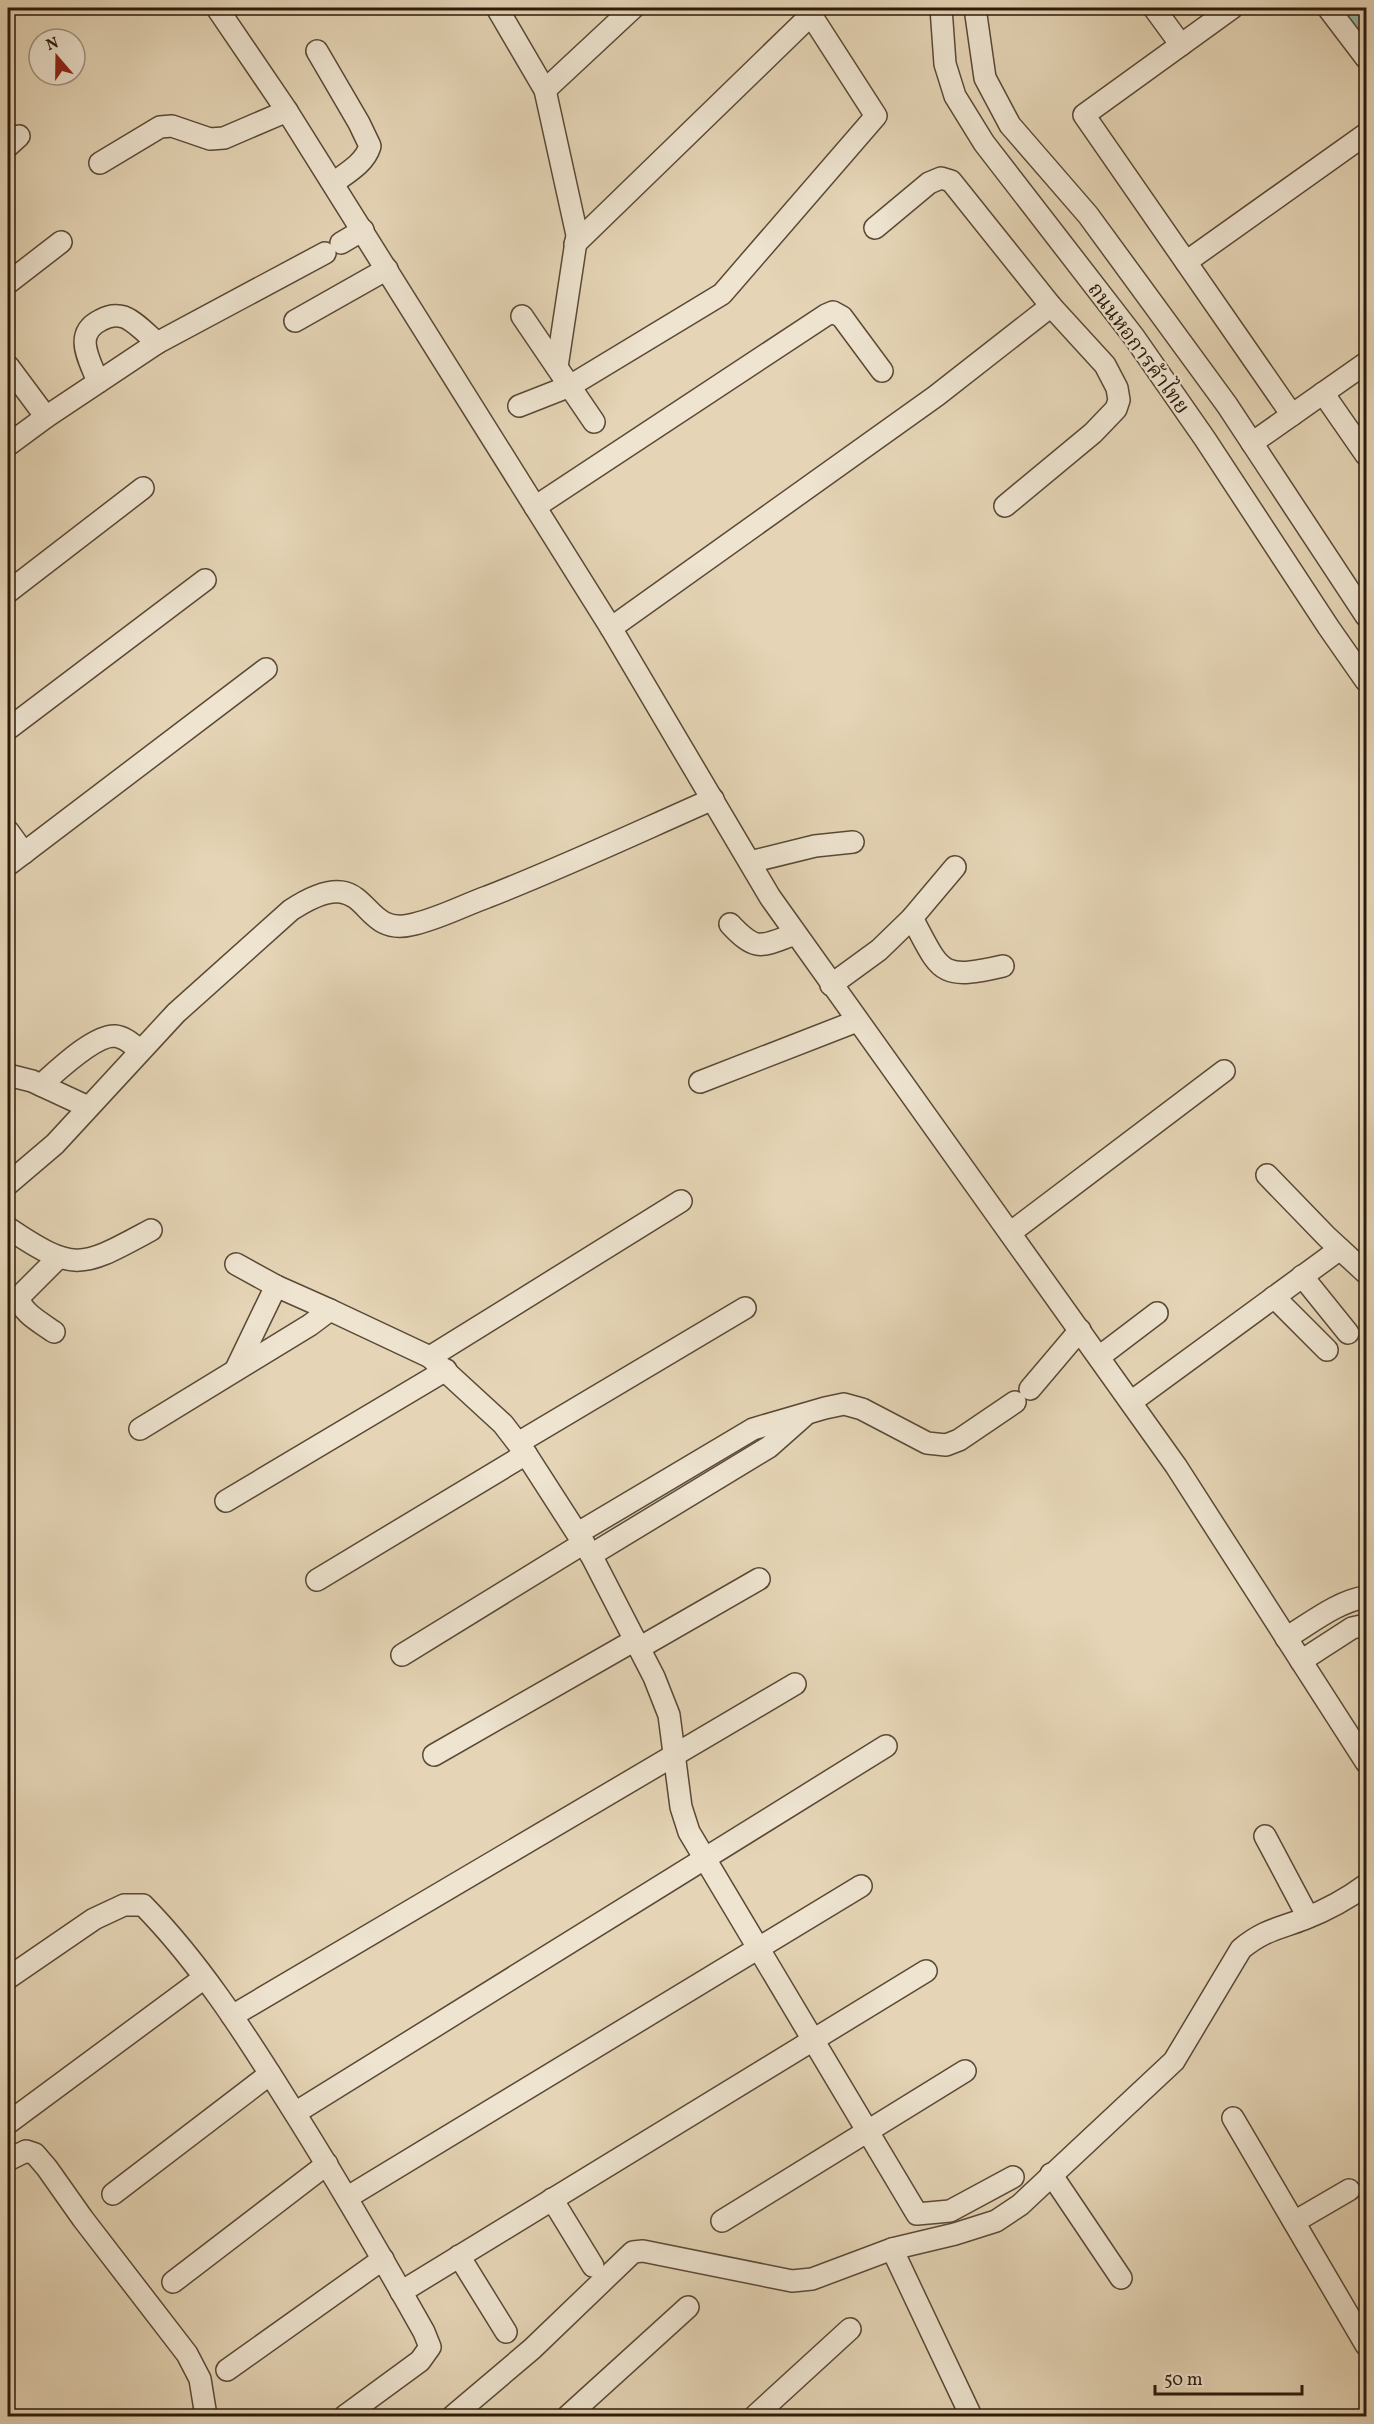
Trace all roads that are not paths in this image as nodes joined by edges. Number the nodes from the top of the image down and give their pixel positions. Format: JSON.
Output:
{"nodes":[{"id":1,"x":217,"y":8,"type":"edge"},
{"id":2,"x":497,"y":8,"type":"edge"},
{"id":3,"x":633,"y":8,"type":"edge"},
{"id":4,"x":940,"y":8,"type":"edge"},
{"id":5,"x":975,"y":8,"type":"edge"},
{"id":6,"x":1154,"y":8,"type":"edge"},
{"id":7,"x":1232,"y":8,"type":"edge"},
{"id":8,"x":1328,"y":8,"type":"edge"},
{"id":9,"x":1181,"y":45,"type":"junction"},
{"id":10,"x":317,"y":51,"type":"dead end"},
{"id":11,"x":1366,"y":58,"type":"edge"},
{"id":12,"x":544,"y":90,"type":"junction"},
{"id":13,"x":287,"y":111,"type":"junction"},
{"id":14,"x":1366,"y":134,"type":"edge"},
{"id":15,"x":100,"y":163,"type":"dead end"},
{"id":16,"x":333,"y":183,"type":"junction"},
{"id":17,"x":875,"y":228,"type":"dead end"},
{"id":18,"x":363,"y":230,"type":"junction"},
{"id":19,"x":61,"y":242,"type":"dead end"},
{"id":20,"x":575,"y":244,"type":"junction"},
{"id":21,"x":1186,"y":262,"type":"junction"},
{"id":22,"x":387,"y":269,"type":"junction"},
{"id":23,"x":8,"y":283,"type":"edge"},
{"id":24,"x":1051,"y":306,"type":"junction"},
{"id":25,"x":522,"y":316,"type":"dead end"},
{"id":26,"x":295,"y":321,"type":"dead end"},
{"id":27,"x":157,"y":344,"type":"junction"},
{"id":28,"x":1366,"y":363,"type":"edge"},
{"id":29,"x":8,"y":366,"type":"edge"},
{"id":30,"x":557,"y":367,"type":"junction"},
{"id":31,"x":882,"y":371,"type":"dead end"},
{"id":32,"x":98,"y":382,"type":"junction"},
{"id":33,"x":570,"y":386,"type":"junction"},
{"id":34,"x":1323,"y":393,"type":"junction"},
{"id":35,"x":519,"y":406,"type":"dead end"},
{"id":36,"x":1293,"y":415,"type":"junction"},
{"id":37,"x":46,"y":417,"type":"junction"},
{"id":38,"x":594,"y":422,"type":"dead end"},
{"id":39,"x":1252,"y":443,"type":"junction"},
{"id":40,"x":8,"y":445,"type":"edge"},
{"id":41,"x":1366,"y":455,"type":"edge"},
{"id":42,"x":143,"y":488,"type":"dead end"},
{"id":43,"x":1005,"y":506,"type":"dead end"},
{"id":44,"x":535,"y":507,"type":"junction"},
{"id":45,"x":205,"y":580,"type":"dead end"},
{"id":46,"x":8,"y":592,"type":"edge"},
{"id":47,"x":1366,"y":616,"type":"edge"},
{"id":48,"x":611,"y":628,"type":"junction"},
{"id":49,"x":266,"y":669,"type":"dead end"},
{"id":50,"x":1366,"y":681,"type":"edge"},
{"id":51,"x":8,"y":729,"type":"edge"},
{"id":52,"x":713,"y":799,"type":"junction"},
{"id":53,"x":8,"y":831,"type":"edge"},
{"id":54,"x":853,"y":842,"type":"dead end"},
{"id":55,"x":16,"y":859,"type":"edge"},
{"id":56,"x":750,"y":862,"type":"junction"},
{"id":57,"x":955,"y":867,"type":"dead end"},
{"id":58,"x":912,"y":918,"type":"junction"},
{"id":59,"x":730,"y":924,"type":"dead end"},
{"id":60,"x":795,"y":934,"type":"junction"},
{"id":61,"x":1003,"y":966,"type":"dead end"},
{"id":62,"x":831,"y":984,"type":"junction"},
{"id":63,"x":858,"y":1021,"type":"junction"},
{"id":64,"x":140,"y":1050,"type":"junction"},
{"id":65,"x":1224,"y":1071,"type":"dead end"},
{"id":66,"x":8,"y":1075,"type":"edge"},
{"id":67,"x":700,"y":1082,"type":"dead end"},
{"id":68,"x":40,"y":1085,"type":"junction"},
{"id":69,"x":88,"y":1107,"type":"junction"},
{"id":70,"x":1267,"y":1174,"type":"dead end"},
{"id":71,"x":8,"y":1184,"type":"edge"},
{"id":72,"x":681,"y":1201,"type":"dead end"},
{"id":73,"x":8,"y":1228,"type":"edge"},
{"id":74,"x":151,"y":1230,"type":"dead end"},
{"id":75,"x":1011,"y":1233,"type":"junction"},
{"id":76,"x":1340,"y":1249,"type":"junction"},
{"id":77,"x":58,"y":1258,"type":"junction"},
{"id":78,"x":237,"y":1264,"type":"dead end"},
{"id":79,"x":1366,"y":1273,"type":"edge"},
{"id":80,"x":1302,"y":1276,"type":"junction"},
{"id":81,"x":276,"y":1286,"type":"junction"},
{"id":82,"x":1274,"y":1298,"type":"junction"},
{"id":83,"x":745,"y":1308,"type":"dead end"},
{"id":84,"x":330,"y":1310,"type":"junction"},
{"id":85,"x":1157,"y":1313,"type":"dead end"},
{"id":86,"x":1080,"y":1330,"type":"junction"},
{"id":87,"x":54,"y":1332,"type":"dead end"},
{"id":88,"x":1348,"y":1332,"type":"dead end"},
{"id":89,"x":1327,"y":1350,"type":"dead end"},
{"id":90,"x":1100,"y":1357,"type":"junction"},
{"id":91,"x":438,"y":1363,"type":"junction"},
{"id":92,"x":236,"y":1369,"type":"junction"},
{"id":93,"x":1131,"y":1402,"type":"junction"},
{"id":94,"x":804,"y":1416,"type":"junction"},
{"id":95,"x":140,"y":1429,"type":"dead end"},
{"id":96,"x":522,"y":1448,"type":"junction"},
{"id":97,"x":702,"y":1459,"type":"junction"},
{"id":98,"x":715,"y":1481,"type":"junction"},
{"id":99,"x":226,"y":1501,"type":"dead end"},
{"id":100,"x":584,"y":1544,"type":"junction"},
{"id":101,"x":759,"y":1579,"type":"dead end"},
{"id":102,"x":317,"y":1580,"type":"dead end"},
{"id":103,"x":1366,"y":1597,"type":"edge"},
{"id":104,"x":1366,"y":1625,"type":"edge"},
{"id":105,"x":1286,"y":1638,"type":"junction"},
{"id":106,"x":637,"y":1644,"type":"junction"},
{"id":107,"x":402,"y":1655,"type":"dead end"},
{"id":108,"x":1301,"y":1661,"type":"junction"},
{"id":109,"x":795,"y":1684,"type":"dead end"},
{"id":110,"x":886,"y":1746,"type":"dead end"},
{"id":111,"x":434,"y":1755,"type":"dead end"},
{"id":112,"x":673,"y":1757,"type":"junction"},
{"id":113,"x":1366,"y":1762,"type":"edge"},
{"id":114,"x":1265,"y":1836,"type":"dead end"},
{"id":115,"x":704,"y":1859,"type":"junction"},
{"id":116,"x":1366,"y":1885,"type":"edge"},
{"id":117,"x":861,"y":1886,"type":"dead end"},
{"id":118,"x":1308,"y":1917,"type":"junction"},
{"id":119,"x":757,"y":1949,"type":"junction"},
{"id":120,"x":926,"y":1971,"type":"dead end"},
{"id":121,"x":8,"y":1978,"type":"edge"},
{"id":122,"x":204,"y":1978,"type":"junction"},
{"id":123,"x":232,"y":2016,"type":"junction"},
{"id":124,"x":812,"y":2040,"type":"junction"},
{"id":125,"x":966,"y":2070,"type":"dead end"},
{"id":126,"x":270,"y":2074,"type":"junction"},
{"id":127,"x":295,"y":2113,"type":"junction"},
{"id":128,"x":1233,"y":2118,"type":"dead end"},
{"id":129,"x":8,"y":2123,"type":"edge"},
{"id":130,"x":867,"y":2132,"type":"junction"},
{"id":131,"x":8,"y":2160,"type":"edge"},
{"id":132,"x":327,"y":2164,"type":"junction"},
{"id":133,"x":1051,"y":2174,"type":"junction"},
{"id":134,"x":1013,"y":2177,"type":"dead end"},
{"id":135,"x":1349,"y":2190,"type":"dead end"},
{"id":136,"x":113,"y":2194,"type":"dead end"},
{"id":137,"x":348,"y":2197,"type":"junction"},
{"id":138,"x":552,"y":2199,"type":"junction"},
{"id":139,"x":722,"y":2222,"type":"dead end"},
{"id":140,"x":1294,"y":2222,"type":"junction"},
{"id":141,"x":892,"y":2249,"type":"junction"},
{"id":142,"x":459,"y":2256,"type":"junction"},
{"id":143,"x":383,"y":2259,"type":"junction"},
{"id":144,"x":593,"y":2266,"type":"dead end"},
{"id":145,"x":1121,"y":2278,"type":"dead end"},
{"id":146,"x":173,"y":2282,"type":"dead end"},
{"id":147,"x":401,"y":2292,"type":"junction"},
{"id":148,"x":688,"y":2307,"type":"dead end"},
{"id":149,"x":850,"y":2329,"type":"dead end"},
{"id":150,"x":506,"y":2332,"type":"dead end"},
{"id":151,"x":1364,"y":2336,"type":"edge"},
{"id":152,"x":227,"y":2370,"type":"dead end"},
{"id":153,"x":206,"y":2416,"type":"edge"},
{"id":154,"x":345,"y":2416,"type":"edge"},
{"id":155,"x":453,"y":2416,"type":"edge"},
{"id":156,"x":568,"y":2416,"type":"edge"},
{"id":157,"x":755,"y":2416,"type":"edge"},
{"id":158,"x":971,"y":2416,"type":"edge"}],
"edges":[{"from":1,"to":13,"type":"street"},
{"from":2,"to":12,"type":"street"},
{"from":3,"to":12,"type":"street"},
{"from":4,"to":50,"type":"street","name":"ถนนหอการค้าไทย"},
{"from":5,"to":39,"type":"street","name":"ถนนหอการค้าไทย"},
{"from":6,"to":9,"type":"street"},
{"from":7,"to":9,"type":"street"},
{"from":8,"to":11,"type":"street"},
{"from":9,"to":21,"type":"street"},
{"from":10,"to":16,"type":"street"},
{"from":12,"to":20,"type":"street"},
{"from":13,"to":15,"type":"street"},
{"from":13,"to":16,"type":"street"},
{"from":14,"to":21,"type":"street"},
{"from":16,"to":18,"type":"street"},
{"from":17,"to":24,"type":"street"},
{"from":18,"to":22,"type":"street"},
{"from":18,"to":27,"type":"street"},
{"from":19,"to":23,"type":"street"},
{"from":20,"to":30,"type":"street"},
{"from":20,"to":33,"type":"street"},
{"from":21,"to":36,"type":"street"},
{"from":22,"to":26,"type":"street"},
{"from":22,"to":44,"type":"street"},
{"from":24,"to":43,"type":"street"},
{"from":24,"to":48,"type":"street"},
{"from":25,"to":30,"type":"street"},
{"from":27,"to":32,"type":"street"},
{"from":27,"to":32,"type":"street"},
{"from":28,"to":34,"type":"street"},
{"from":29,"to":37,"type":"street"},
{"from":30,"to":33,"type":"street"},
{"from":31,"to":44,"type":"street"},
{"from":32,"to":37,"type":"street"},
{"from":33,"to":35,"type":"street"},
{"from":33,"to":38,"type":"street"},
{"from":34,"to":36,"type":"street"},
{"from":34,"to":41,"type":"street"},
{"from":36,"to":39,"type":"street"},
{"from":37,"to":40,"type":"street"},
{"from":39,"to":47,"type":"street","name":"ถนนหอการค้าไทย"},
{"from":42,"to":46,"type":"street"},
{"from":44,"to":48,"type":"street"},
{"from":45,"to":51,"type":"street"},
{"from":48,"to":52,"type":"street"},
{"from":49,"to":55,"type":"street"},
{"from":52,"to":56,"type":"street"},
{"from":52,"to":64,"type":"street"},
{"from":53,"to":55,"type":"street"},
{"from":54,"to":56,"type":"street"},
{"from":56,"to":60,"type":"street"},
{"from":57,"to":58,"type":"street"},
{"from":58,"to":61,"type":"street"},
{"from":58,"to":62,"type":"street"},
{"from":59,"to":60,"type":"street"},
{"from":60,"to":62,"type":"street"},
{"from":62,"to":63,"type":"street"},
{"from":63,"to":67,"type":"street"},
{"from":63,"to":75,"type":"street"},
{"from":64,"to":68,"type":"street"},
{"from":64,"to":69,"type":"street"},
{"from":65,"to":75,"type":"street"},
{"from":66,"to":68,"type":"street"},
{"from":68,"to":69,"type":"street"},
{"from":69,"to":71,"type":"street"},
{"from":70,"to":76,"type":"street"},
{"from":72,"to":91,"type":"street"},
{"from":73,"to":77,"type":"street"},
{"from":74,"to":77,"type":"street"},
{"from":75,"to":86,"type":"street"},
{"from":76,"to":79,"type":"street"},
{"from":76,"to":80,"type":"street"},
{"from":77,"to":87,"type":"street"},
{"from":78,"to":81,"type":"street"},
{"from":80,"to":82,"type":"street"},
{"from":80,"to":88,"type":"street"},
{"from":81,"to":84,"type":"street"},
{"from":81,"to":92,"type":"street"},
{"from":82,"to":89,"type":"street"},
{"from":82,"to":93,"type":"street"},
{"from":83,"to":96,"type":"street"},
{"from":84,"to":91,"type":"street"},
{"from":84,"to":92,"type":"street"},
{"from":85,"to":90,"type":"street"},
{"from":86,"to":90,"type":"street"},
{"from":86,"to":94,"type":"street"},
{"from":90,"to":93,"type":"street"},
{"from":91,"to":96,"type":"street"},
{"from":91,"to":99,"type":"street"},
{"from":92,"to":95,"type":"street"},
{"from":93,"to":105,"type":"street"},
{"from":94,"to":97,"type":"street"},
{"from":94,"to":98,"type":"street"},
{"from":96,"to":100,"type":"street"},
{"from":96,"to":102,"type":"street"},
{"from":97,"to":98,"type":"street"},
{"from":97,"to":100,"type":"street"},
{"from":98,"to":100,"type":"street"},
{"from":100,"to":106,"type":"street"},
{"from":100,"to":107,"type":"street"},
{"from":101,"to":106,"type":"street"},
{"from":103,"to":105,"type":"street"},
{"from":104,"to":108,"type":"street"},
{"from":105,"to":108,"type":"street"},
{"from":106,"to":111,"type":"street"},
{"from":106,"to":112,"type":"street"},
{"from":108,"to":113,"type":"street"},
{"from":109,"to":112,"type":"street"},
{"from":110,"to":115,"type":"street"},
{"from":112,"to":115,"type":"street"},
{"from":112,"to":123,"type":"street"},
{"from":114,"to":118,"type":"street"},
{"from":115,"to":119,"type":"street"},
{"from":115,"to":127,"type":"street"},
{"from":116,"to":118,"type":"street"},
{"from":117,"to":119,"type":"street"},
{"from":118,"to":133,"type":"street"},
{"from":119,"to":124,"type":"street"},
{"from":119,"to":137,"type":"street"},
{"from":120,"to":124,"type":"street"},
{"from":121,"to":122,"type":"street"},
{"from":122,"to":123,"type":"street"},
{"from":122,"to":129,"type":"street"},
{"from":123,"to":126,"type":"street"},
{"from":124,"to":130,"type":"street"},
{"from":124,"to":138,"type":"street"},
{"from":125,"to":130,"type":"street"},
{"from":126,"to":127,"type":"street"},
{"from":126,"to":136,"type":"street"},
{"from":127,"to":132,"type":"street"},
{"from":128,"to":140,"type":"street"},
{"from":130,"to":134,"type":"street"},
{"from":130,"to":139,"type":"street"},
{"from":131,"to":153,"type":"street"},
{"from":132,"to":137,"type":"street"},
{"from":132,"to":146,"type":"street"},
{"from":133,"to":141,"type":"street"},
{"from":133,"to":145,"type":"street"},
{"from":135,"to":140,"type":"street"},
{"from":137,"to":143,"type":"street"},
{"from":138,"to":142,"type":"street"},
{"from":138,"to":144,"type":"street"},
{"from":140,"to":151,"type":"street"},
{"from":141,"to":155,"type":"street"},
{"from":141,"to":158,"type":"street"},
{"from":142,"to":147,"type":"street"},
{"from":142,"to":150,"type":"street"},
{"from":143,"to":147,"type":"street"},
{"from":143,"to":152,"type":"street"},
{"from":147,"to":154,"type":"street"},
{"from":148,"to":156,"type":"street"},
{"from":149,"to":157,"type":"street"}]}
